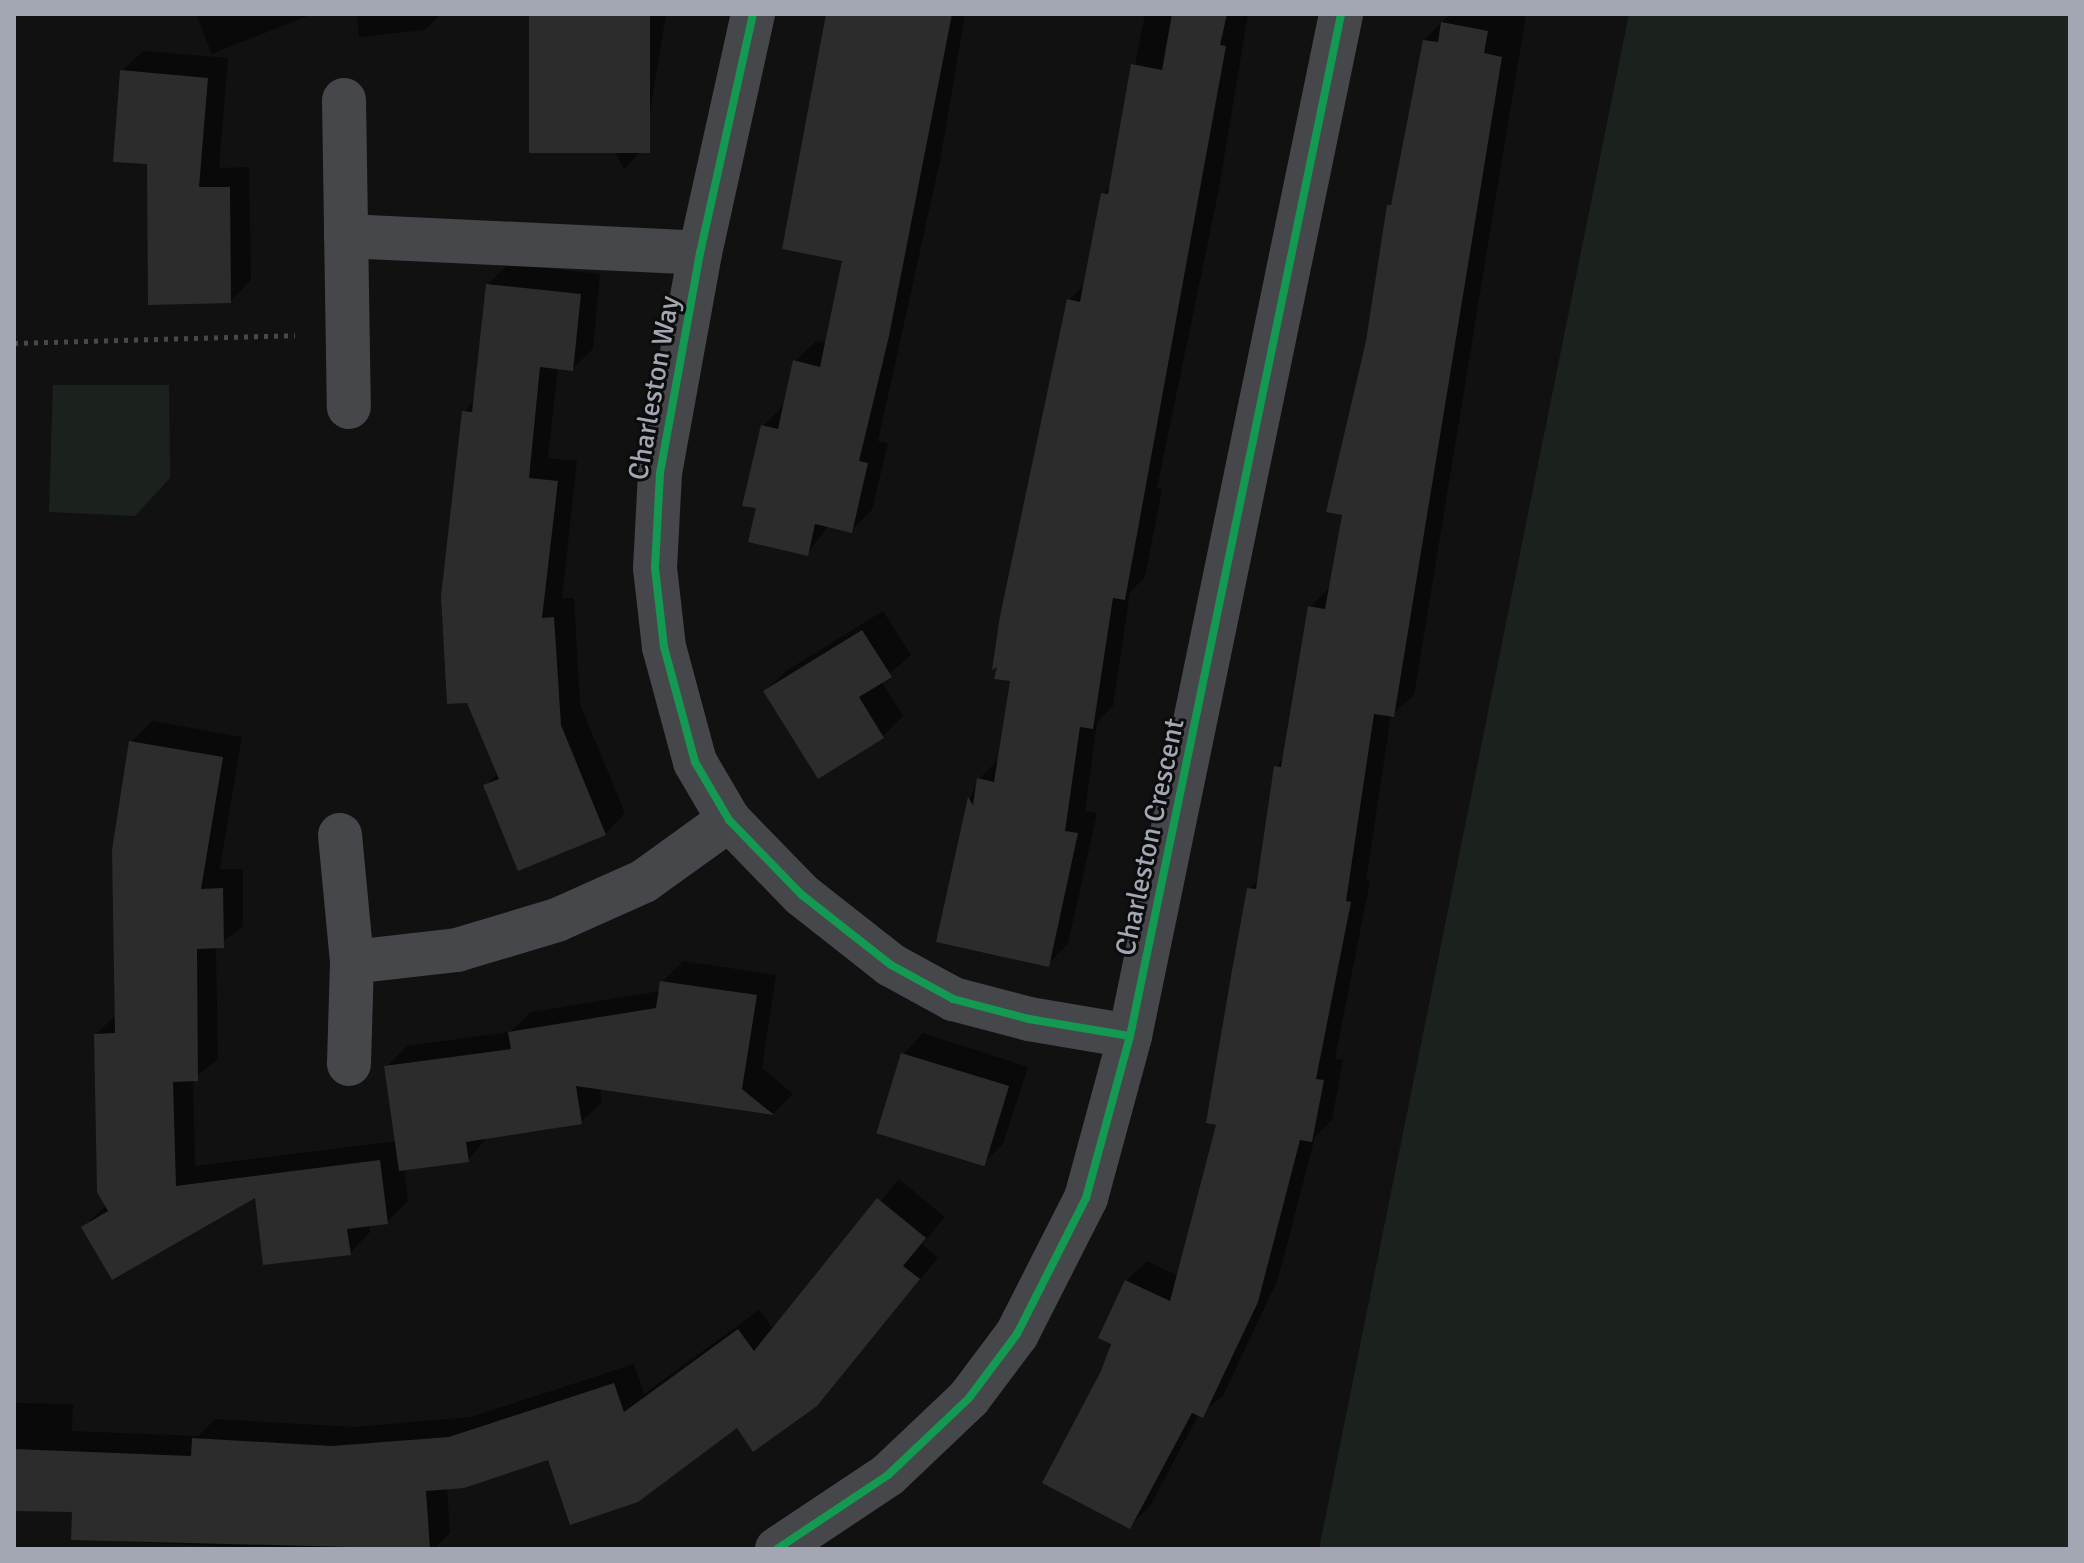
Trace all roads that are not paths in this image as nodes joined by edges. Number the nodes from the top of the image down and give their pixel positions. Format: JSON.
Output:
{"nodes":[{"id":1,"x":753,"y":14,"type":"edge"},
{"id":2,"x":1341,"y":14,"type":"edge"},
{"id":3,"x":344,"y":100,"type":"dead end"},
{"id":4,"x":346,"y":236,"type":"junction"},
{"id":5,"x":700,"y":253,"type":"junction"},
{"id":6,"x":349,"y":407,"type":"dead end"},
{"id":7,"x":729,"y":820,"type":"junction"},
{"id":8,"x":340,"y":835,"type":"dead end"},
{"id":9,"x":352,"y":962,"type":"junction"},
{"id":10,"x":1130,"y":1036,"type":"junction"},
{"id":11,"x":349,"y":1064,"type":"dead end"},
{"id":12,"x":777,"y":1549,"type":"edge"}],
"edges":[{"from":1,"to":5,"type":"street","name":"Charleston Way"},
{"from":2,"to":10,"type":"street","name":"Charleston Crescent"},
{"from":3,"to":4,"type":"street"},
{"from":4,"to":5,"type":"street"},
{"from":4,"to":6,"type":"street"},
{"from":5,"to":7,"type":"street","name":"Charleston Way"},
{"from":7,"to":9,"type":"street"},
{"from":7,"to":10,"type":"street","name":"Charleston Way"},
{"from":8,"to":9,"type":"street"},
{"from":9,"to":11,"type":"street"},
{"from":10,"to":12,"type":"street","name":"Charleston Crescent"}]}
